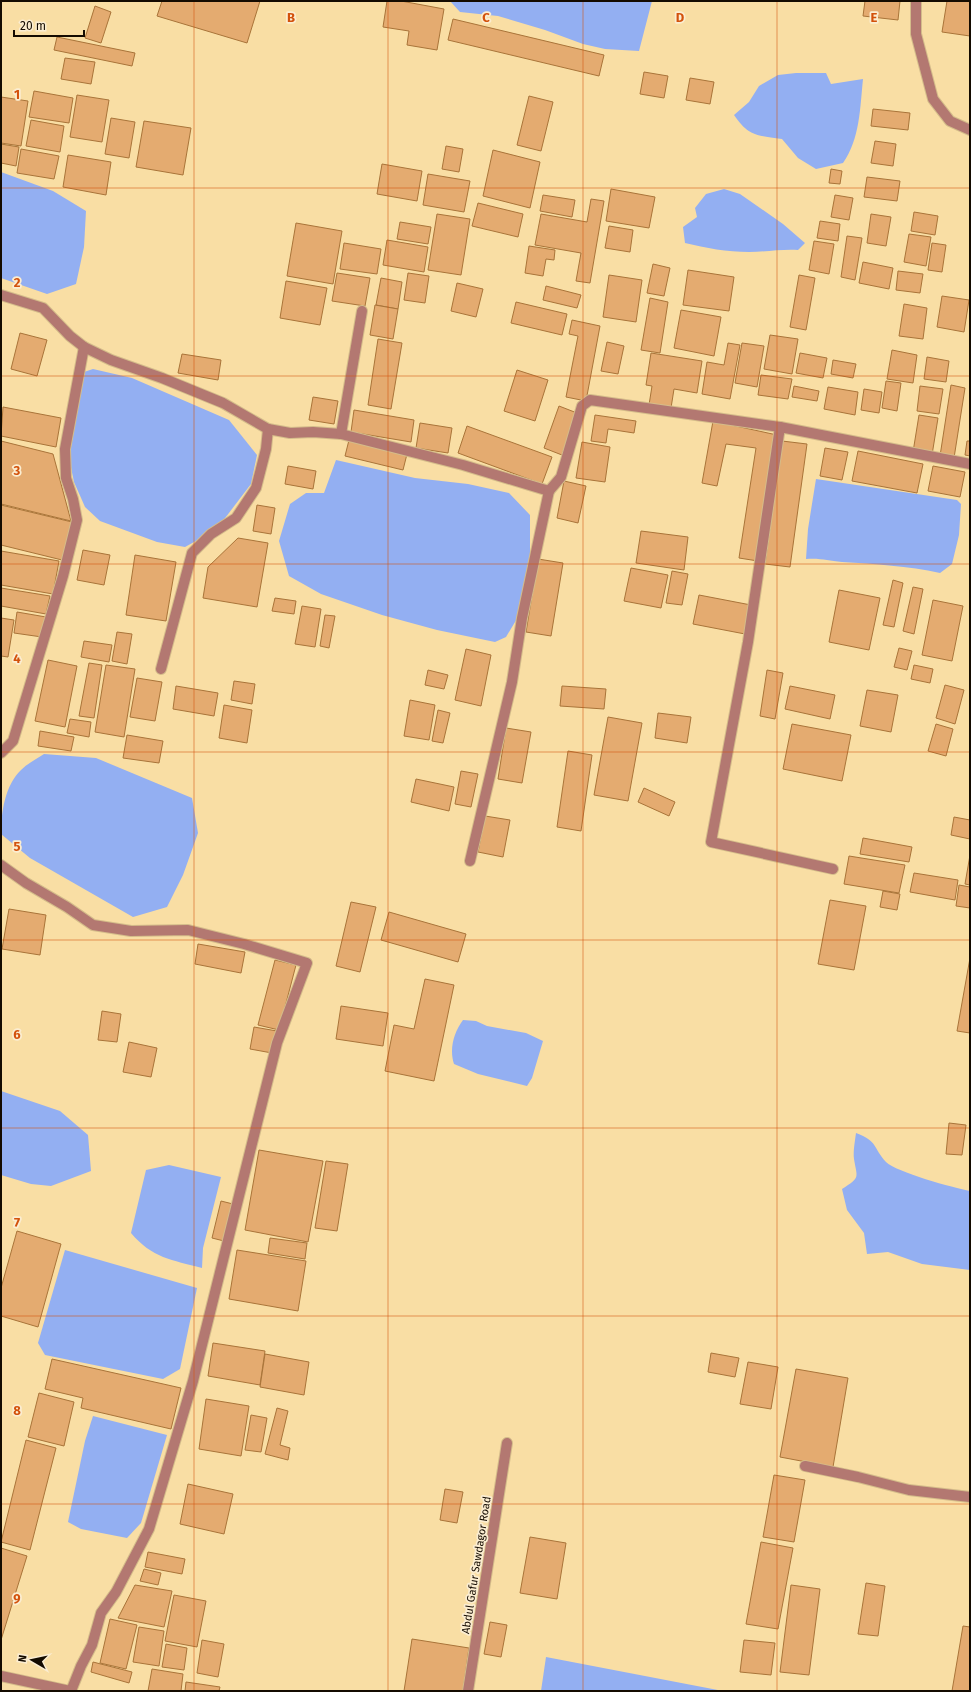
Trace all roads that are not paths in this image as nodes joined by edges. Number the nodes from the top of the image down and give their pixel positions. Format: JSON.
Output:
{"nodes":[{"id":1,"x":916,"y":1,"type":"edge"},
{"id":2,"x":970,"y":130,"type":"edge"},
{"id":3,"x":1,"y":295,"type":"edge"},
{"id":4,"x":362,"y":311,"type":"dead end"},
{"id":5,"x":84,"y":347,"type":"junction"},
{"id":6,"x":780,"y":427,"type":"junction"},
{"id":7,"x":268,"y":429,"type":"junction"},
{"id":8,"x":341,"y":434,"type":"junction"},
{"id":9,"x":970,"y":464,"type":"edge"},
{"id":10,"x":549,"y":491,"type":"junction"},
{"id":11,"x":161,"y":669,"type":"dead end"},
{"id":12,"x":1,"y":753,"type":"edge"},
{"id":13,"x":470,"y":861,"type":"dead end"},
{"id":14,"x":1,"y":865,"type":"edge"},
{"id":15,"x":833,"y":869,"type":"dead end"},
{"id":16,"x":507,"y":1443,"type":"dead end"},
{"id":17,"x":805,"y":1466,"type":"dead end"},
{"id":18,"x":970,"y":1497,"type":"edge"},
{"id":19,"x":1,"y":1676,"type":"edge"},
{"id":20,"x":71,"y":1691,"type":"edge"},
{"id":21,"x":468,"y":1691,"type":"edge"}],
"edges":[{"from":1,"to":2,"type":"street"},
{"from":3,"to":5,"type":"street"},
{"from":4,"to":8,"type":"street"},
{"from":5,"to":7,"type":"street"},
{"from":5,"to":12,"type":"street"},
{"from":6,"to":9,"type":"street"},
{"from":6,"to":10,"type":"street"},
{"from":6,"to":15,"type":"street"},
{"from":7,"to":8,"type":"street"},
{"from":7,"to":11,"type":"street"},
{"from":8,"to":10,"type":"street"},
{"from":10,"to":13,"type":"street"},
{"from":14,"to":20,"type":"street"},
{"from":16,"to":21,"type":"street","name":"Abdul Gafur Sawdagor Road"},
{"from":17,"to":18,"type":"street"},
{"from":19,"to":20,"type":"street"}]}
